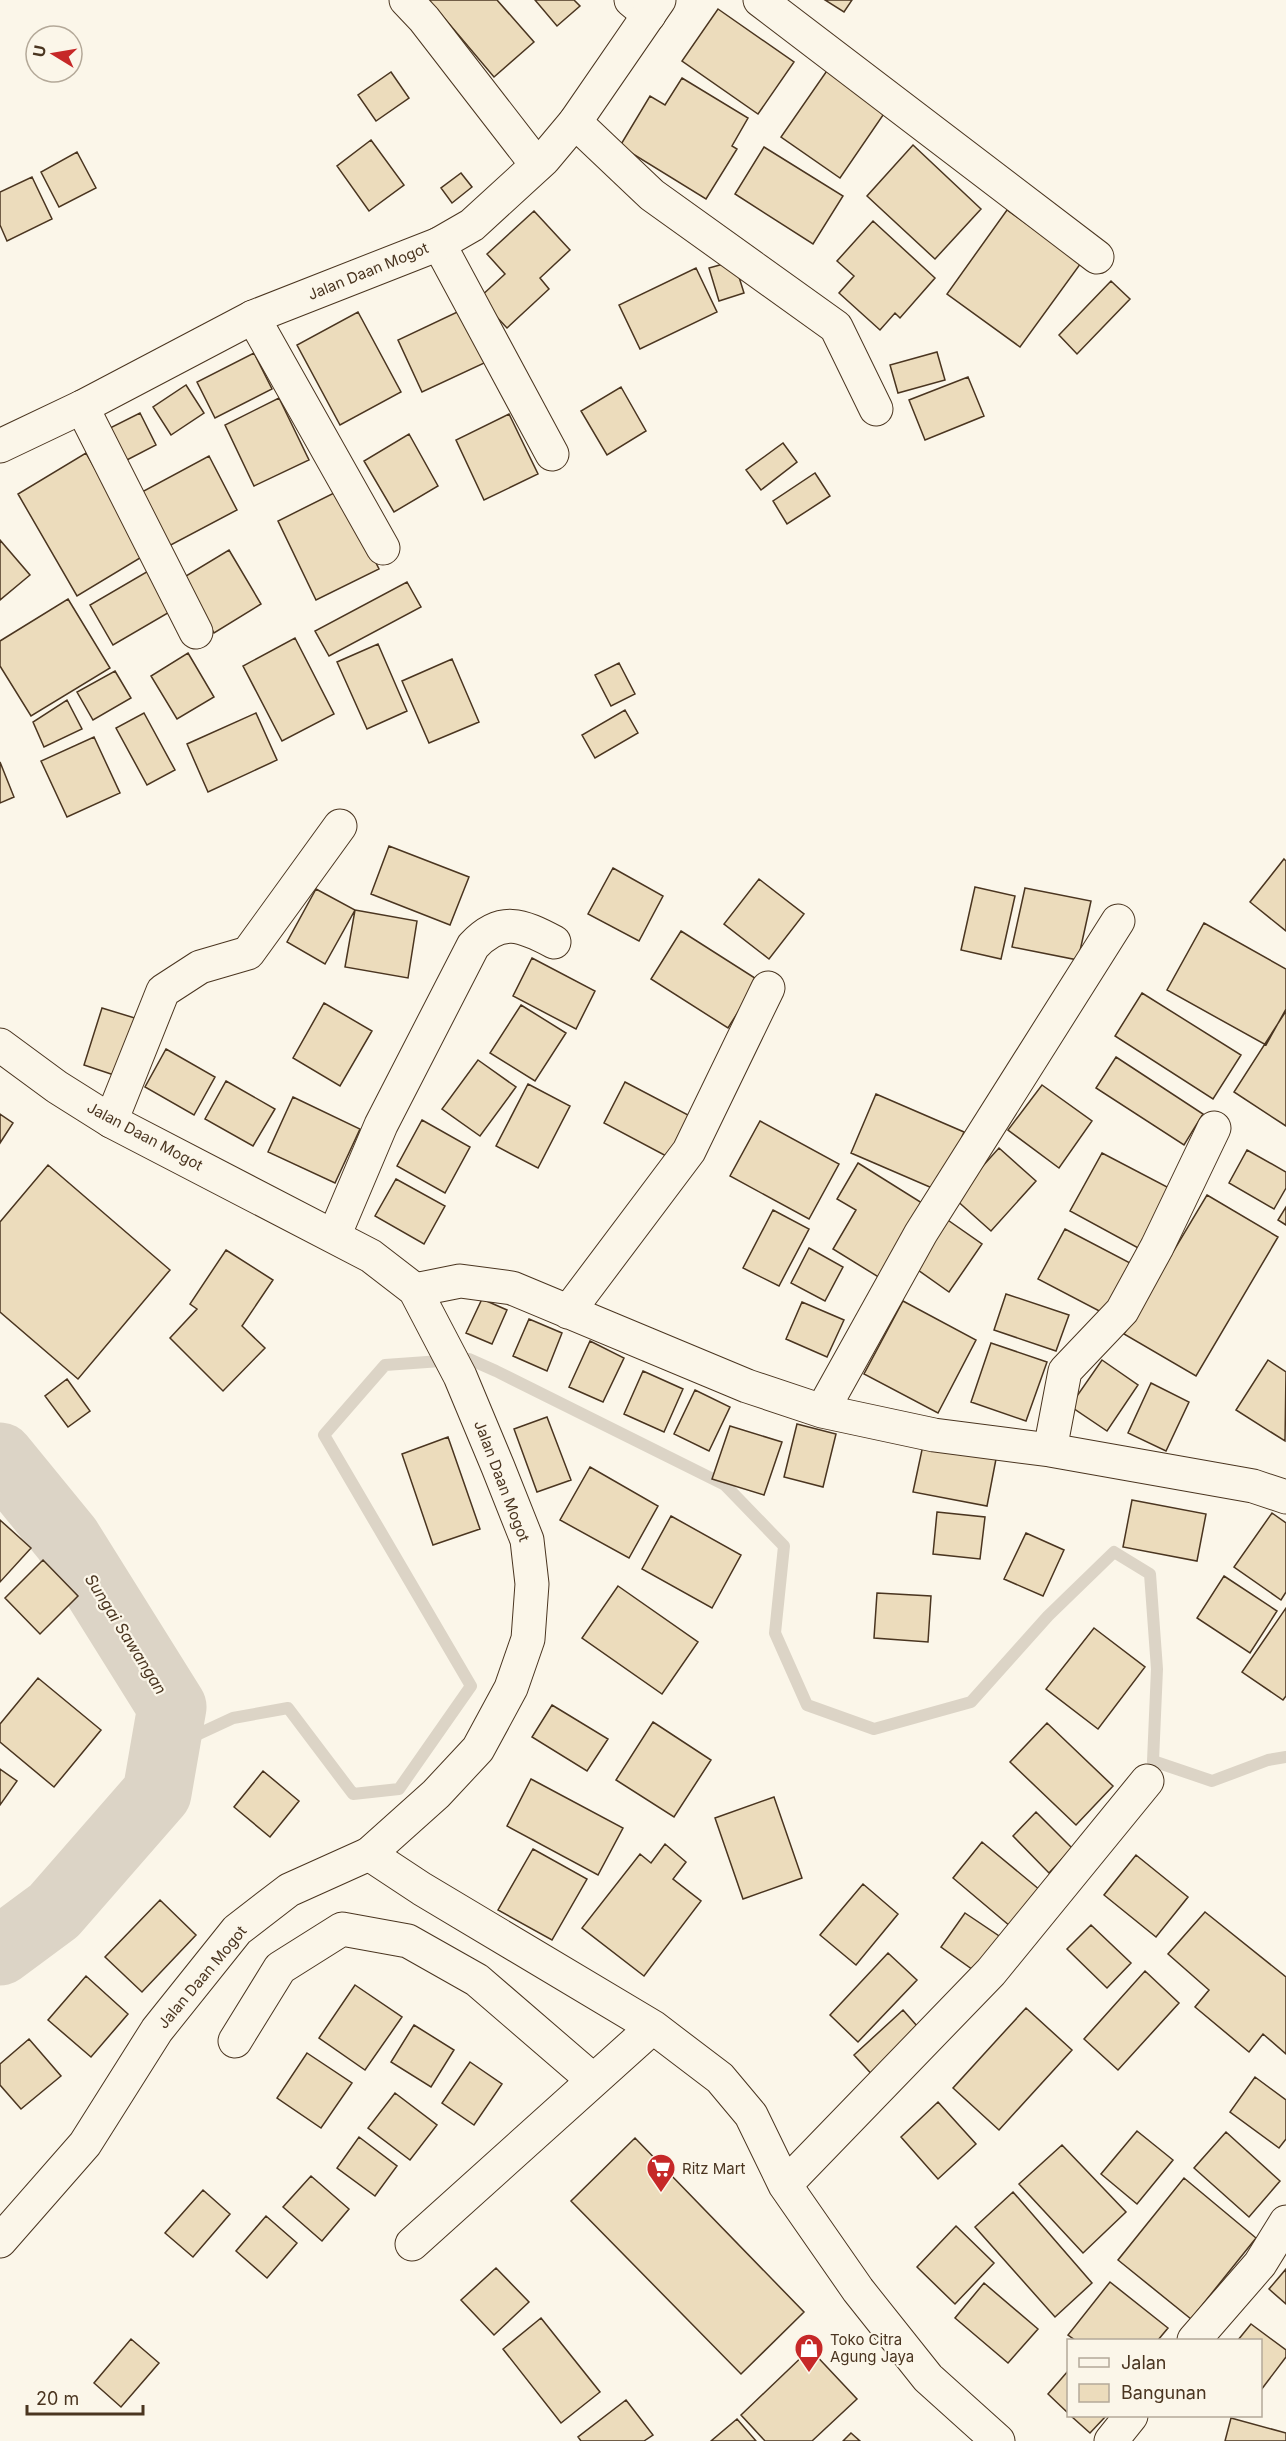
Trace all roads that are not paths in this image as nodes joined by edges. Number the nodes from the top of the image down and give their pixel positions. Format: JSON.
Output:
{"nodes":[{"id":1,"x":406,"y":0,"type":"edge"},
{"id":2,"x":760,"y":0,"type":"edge"},
{"id":3,"x":646,"y":5,"type":"edge"},
{"id":4,"x":575,"y":122,"type":"junction"},
{"id":5,"x":537,"y":165,"type":"junction"},
{"id":6,"x":439,"y":244,"type":"junction"},
{"id":7,"x":1097,"y":257,"type":"dead end"},
{"id":8,"x":253,"y":317,"type":"junction"},
{"id":9,"x":82,"y":407,"type":"junction"},
{"id":10,"x":876,"y":409,"type":"dead end"},
{"id":11,"x":0,"y":446,"type":"edge"},
{"id":12,"x":552,"y":454,"type":"dead end"},
{"id":13,"x":383,"y":548,"type":"dead end"},
{"id":14,"x":196,"y":632,"type":"dead end"},
{"id":15,"x":340,"y":826,"type":"dead end"},
{"id":16,"x":1118,"y":921,"type":"dead end"},
{"id":17,"x":554,"y":942,"type":"dead end"},
{"id":18,"x":768,"y":988,"type":"dead end"},
{"id":19,"x":0,"y":1045,"type":"edge"},
{"id":20,"x":111,"y":1121,"type":"junction"},
{"id":21,"x":1214,"y":1128,"type":"dead end"},
{"id":22,"x":334,"y":1236,"type":"junction"},
{"id":23,"x":415,"y":1290,"type":"junction"},
{"id":24,"x":568,"y":1312,"type":"junction"},
{"id":25,"x":822,"y":1411,"type":"junction"},
{"id":26,"x":1050,"y":1450,"type":"junction"},
{"id":27,"x":1286,"y":1497,"type":"edge"},
{"id":28,"x":1147,"y":1781,"type":"dead end"},
{"id":29,"x":369,"y":1854,"type":"junction"},
{"id":30,"x":653,"y":2027,"type":"junction"},
{"id":31,"x":235,"y":2041,"type":"dead end"},
{"id":32,"x":594,"y":2080,"type":"junction"},
{"id":33,"x":785,"y":2185,"type":"junction"},
{"id":34,"x":1286,"y":2222,"type":"edge"},
{"id":35,"x":0,"y":2241,"type":"edge"},
{"id":36,"x":412,"y":2244,"type":"dead end"},
{"id":37,"x":1195,"y":2339,"type":"edge"},
{"id":38,"x":1130,"y":2417,"type":"edge"},
{"id":39,"x":998,"y":2441,"type":"edge"},
{"id":40,"x":1112,"y":2441,"type":"edge"}],
"edges":[{"from":1,"to":5,"type":"street"},
{"from":2,"to":7,"type":"street"},
{"from":3,"to":4,"type":"street","name":"Jalan Daan Mogot"},
{"from":4,"to":5,"type":"street","name":"Jalan Daan Mogot"},
{"from":4,"to":10,"type":"street"},
{"from":5,"to":6,"type":"street","name":"Jalan Daan Mogot"},
{"from":6,"to":8,"type":"street","name":"Jalan Daan Mogot"},
{"from":6,"to":12,"type":"street"},
{"from":8,"to":9,"type":"street","name":"Jalan Daan Mogot"},
{"from":8,"to":13,"type":"street"},
{"from":9,"to":11,"type":"street","name":"Jalan Daan Mogot"},
{"from":9,"to":14,"type":"street"},
{"from":15,"to":20,"type":"street"},
{"from":16,"to":25,"type":"street"},
{"from":17,"to":22,"type":"street"},
{"from":18,"to":24,"type":"street"},
{"from":19,"to":20,"type":"street","name":"Jalan Daan Mogot"},
{"from":20,"to":22,"type":"street","name":"Jalan Daan Mogot"},
{"from":21,"to":26,"type":"street"},
{"from":22,"to":23,"type":"street","name":"Jalan Daan Mogot"},
{"from":23,"to":24,"type":"street"},
{"from":23,"to":29,"type":"street","name":"Jalan Daan Mogot"},
{"from":24,"to":25,"type":"street"},
{"from":25,"to":26,"type":"street"},
{"from":26,"to":27,"type":"street"},
{"from":28,"to":33,"type":"street"},
{"from":29,"to":30,"type":"street"},
{"from":29,"to":35,"type":"street","name":"Jalan Daan Mogot"},
{"from":30,"to":32,"type":"street"},
{"from":30,"to":33,"type":"street"},
{"from":31,"to":32,"type":"street"},
{"from":32,"to":36,"type":"street"},
{"from":33,"to":39,"type":"street"},
{"from":34,"to":37,"type":"street"},
{"from":38,"to":40,"type":"street"}]}
